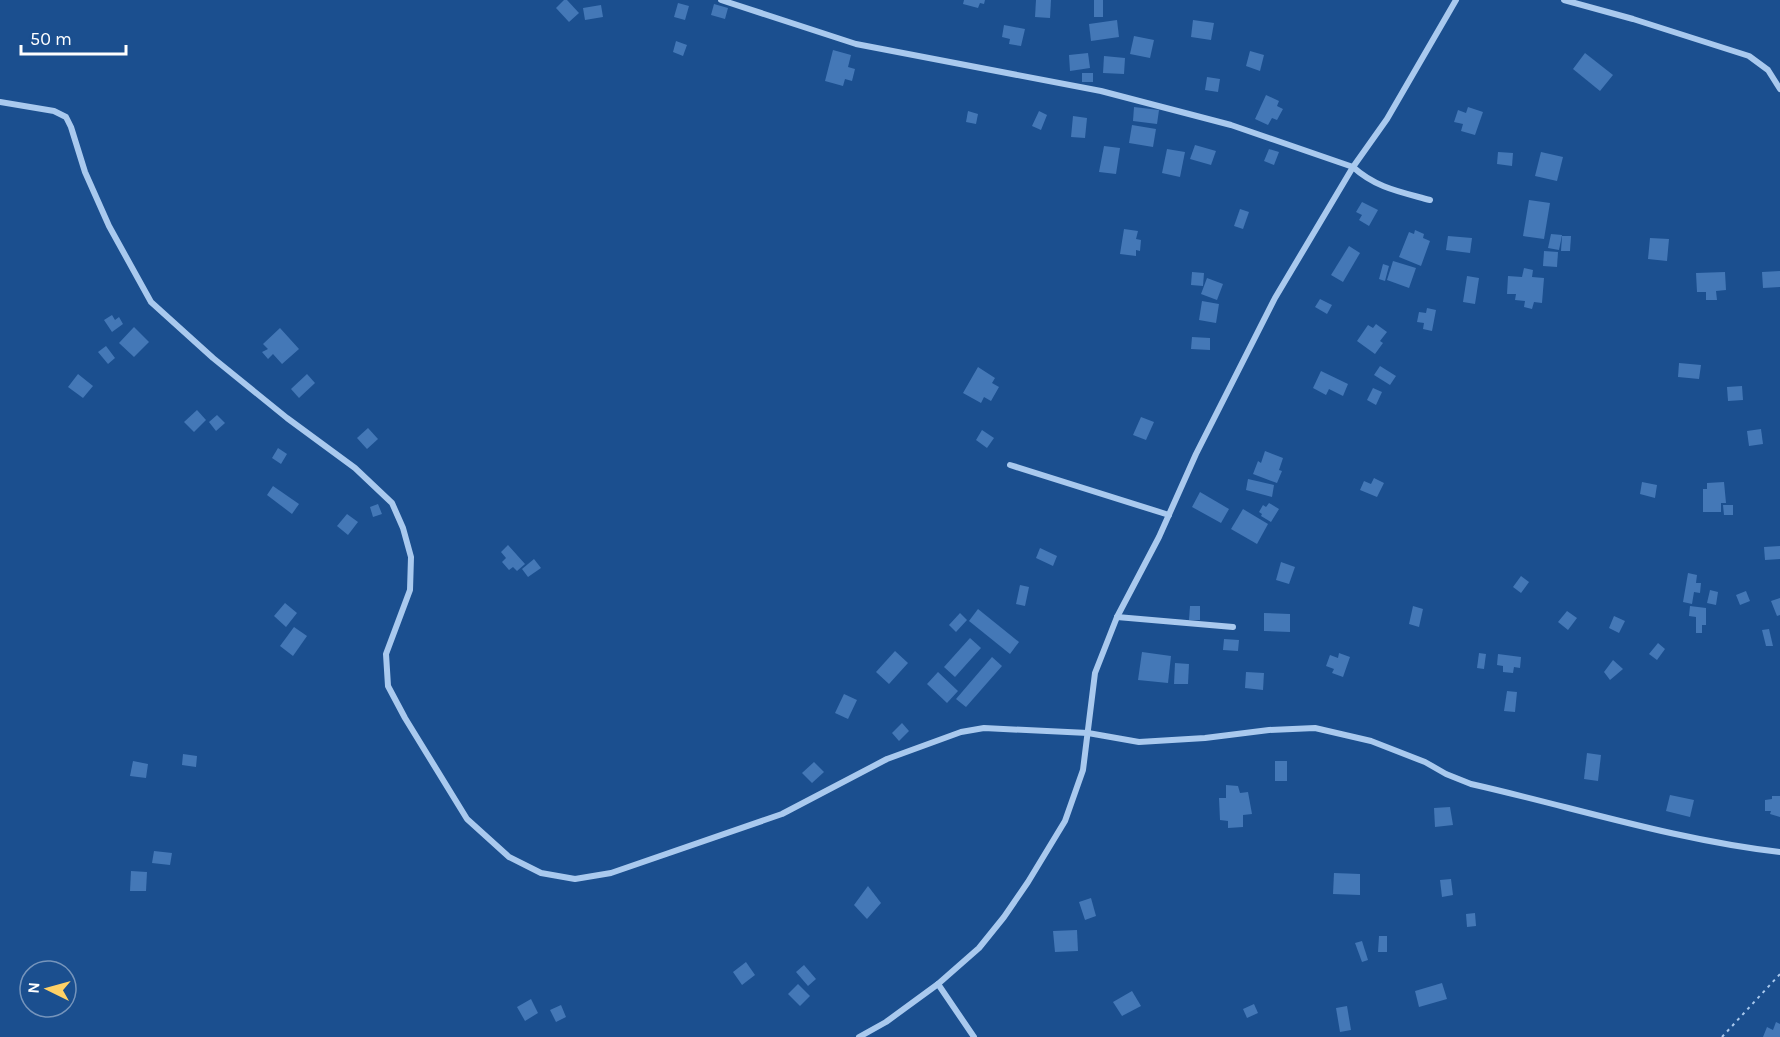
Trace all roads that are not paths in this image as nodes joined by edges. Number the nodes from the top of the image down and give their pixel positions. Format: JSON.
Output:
{"nodes":[{"id":1,"x":722,"y":0,"type":"edge"},
{"id":2,"x":1456,"y":0,"type":"edge"},
{"id":3,"x":1564,"y":0,"type":"edge"},
{"id":4,"x":1780,"y":89,"type":"edge"},
{"id":5,"x":0,"y":102,"type":"edge"},
{"id":6,"x":1353,"y":167,"type":"junction"},
{"id":7,"x":1430,"y":200,"type":"dead end"},
{"id":8,"x":1011,"y":465,"type":"dead end"},
{"id":9,"x":1169,"y":515,"type":"junction"},
{"id":10,"x":1117,"y":617,"type":"junction"},
{"id":11,"x":1233,"y":627,"type":"dead end"},
{"id":12,"x":1088,"y":733,"type":"junction"},
{"id":13,"x":1780,"y":852,"type":"edge"},
{"id":14,"x":938,"y":984,"type":"junction"},
{"id":15,"x":859,"y":1037,"type":"edge"},
{"id":16,"x":974,"y":1037,"type":"edge"}],
"edges":[{"from":1,"to":6,"type":"street"},
{"from":2,"to":6,"type":"street"},
{"from":3,"to":4,"type":"street"},
{"from":5,"to":12,"type":"street"},
{"from":6,"to":7,"type":"street"},
{"from":6,"to":9,"type":"street"},
{"from":8,"to":9,"type":"street"},
{"from":9,"to":10,"type":"street"},
{"from":10,"to":11,"type":"street"},
{"from":10,"to":12,"type":"street"},
{"from":12,"to":13,"type":"street"},
{"from":12,"to":14,"type":"street"},
{"from":14,"to":15,"type":"street"},
{"from":14,"to":16,"type":"street"}]}
